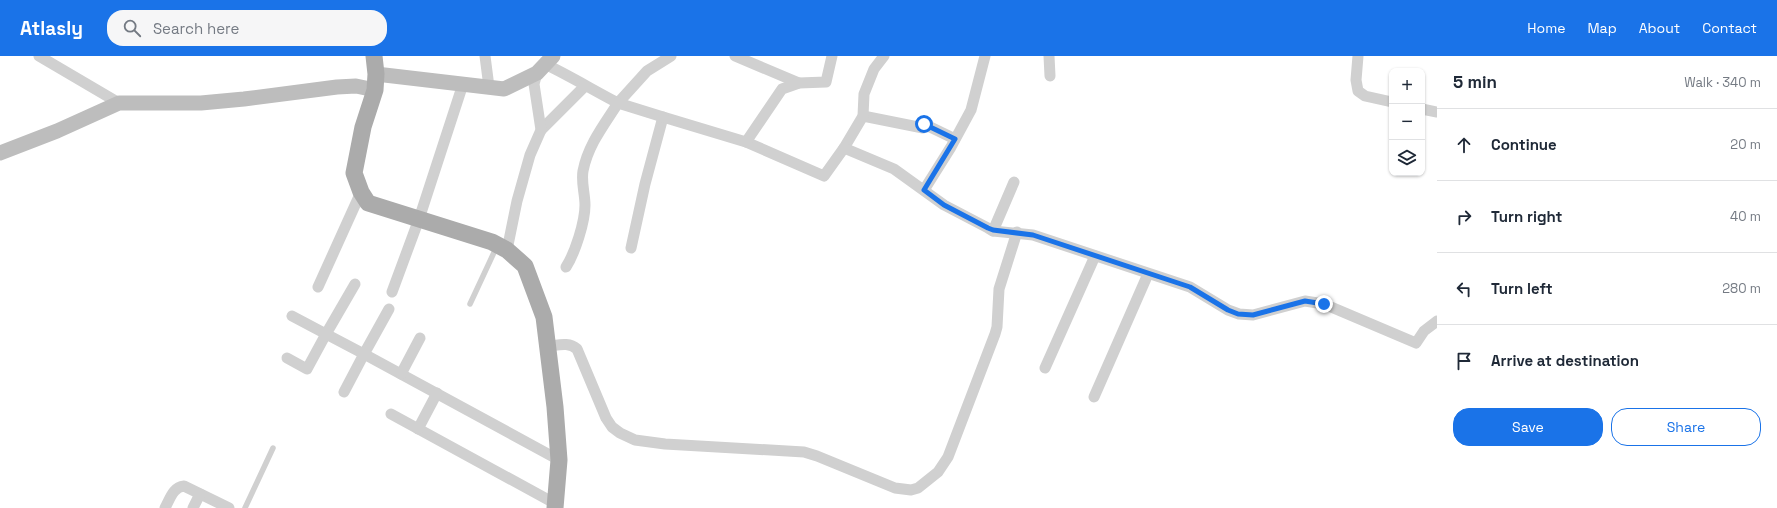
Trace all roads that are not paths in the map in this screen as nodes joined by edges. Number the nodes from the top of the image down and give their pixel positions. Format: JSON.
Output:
{"nodes":[{"id":1,"x":39,"y":56,"type":"edge"},
{"id":2,"x":671,"y":56,"type":"edge"},
{"id":3,"x":735,"y":56,"type":"edge"},
{"id":4,"x":832,"y":56,"type":"edge"},
{"id":5,"x":884,"y":56,"type":"edge"},
{"id":6,"x":985,"y":56,"type":"edge"},
{"id":7,"x":1049,"y":56,"type":"edge"},
{"id":8,"x":1358,"y":56,"type":"edge"},
{"id":9,"x":486,"y":59,"type":"edge"},
{"id":10,"x":545,"y":64,"type":"edge"},
{"id":11,"x":375,"y":71,"type":"edge"},
{"id":12,"x":1050,"y":76,"type":"dead end"},
{"id":13,"x":799,"y":83,"type":"junction"},
{"id":14,"x":464,"y":84,"type":"junction"},
{"id":15,"x":585,"y":86,"type":"junction"},
{"id":16,"x":489,"y":87,"type":"junction"},
{"id":17,"x":1389,"y":101,"type":"edge"},
{"id":18,"x":119,"y":103,"type":"junction"},
{"id":19,"x":618,"y":103,"type":"junction"},
{"id":20,"x":1425,"y":110,"type":"edge"},
{"id":21,"x":1437,"y":112,"type":"edge"},
{"id":22,"x":863,"y":116,"type":"junction"},
{"id":23,"x":663,"y":117,"type":"junction"},
{"id":24,"x":541,"y":130,"type":"junction"},
{"id":25,"x":955,"y":139,"type":"junction"},
{"id":26,"x":746,"y":142,"type":"junction"},
{"id":27,"x":844,"y":148,"type":"junction"},
{"id":28,"x":0,"y":153,"type":"edge"},
{"id":29,"x":1014,"y":182,"type":"dead end"},
{"id":30,"x":924,"y":190,"type":"junction"},
{"id":31,"x":362,"y":192,"type":"junction"},
{"id":32,"x":419,"y":219,"type":"junction"},
{"id":33,"x":993,"y":230,"type":"junction"},
{"id":34,"x":1017,"y":232,"type":"junction"},
{"id":35,"x":502,"y":247,"type":"junction"},
{"id":36,"x":631,"y":248,"type":"dead end"},
{"id":37,"x":1095,"y":256,"type":"junction"},
{"id":38,"x":566,"y":267,"type":"dead end"},
{"id":39,"x":1148,"y":274,"type":"junction"},
{"id":40,"x":355,"y":284,"type":"dead end"},
{"id":41,"x":318,"y":287,"type":"dead end"},
{"id":42,"x":392,"y":292,"type":"dead end"},
{"id":43,"x":470,"y":304,"type":"dead end"},
{"id":44,"x":389,"y":309,"type":"dead end"},
{"id":45,"x":292,"y":316,"type":"dead end"},
{"id":46,"x":1437,"y":322,"type":"edge"},
{"id":47,"x":326,"y":334,"type":"junction"},
{"id":48,"x":420,"y":338,"type":"dead end"},
{"id":49,"x":549,"y":346,"type":"junction"},
{"id":50,"x":364,"y":354,"type":"junction"},
{"id":51,"x":287,"y":358,"type":"dead end"},
{"id":52,"x":1045,"y":368,"type":"dead end"},
{"id":53,"x":401,"y":374,"type":"junction"},
{"id":54,"x":344,"y":392,"type":"dead end"},
{"id":55,"x":437,"y":393,"type":"junction"},
{"id":56,"x":1094,"y":397,"type":"dead end"},
{"id":57,"x":391,"y":414,"type":"dead end"},
{"id":58,"x":418,"y":429,"type":"junction"},
{"id":59,"x":273,"y":448,"type":"dead end"},
{"id":60,"x":559,"y":460,"type":"junction"},
{"id":61,"x":198,"y":493,"type":"junction"},
{"id":62,"x":556,"y":506,"type":"edge"},
{"id":63,"x":165,"y":508,"type":"edge"},
{"id":64,"x":193,"y":508,"type":"edge"},
{"id":65,"x":229,"y":508,"type":"edge"},
{"id":66,"x":245,"y":508,"type":"edge"}],
"edges":[{"from":1,"to":18,"type":"street"},
{"from":2,"to":19,"type":"street"},
{"from":3,"to":13,"type":"street"},
{"from":4,"to":13,"type":"street"},
{"from":5,"to":22,"type":"street"},
{"from":6,"to":25,"type":"street"},
{"from":7,"to":12,"type":"street"},
{"from":8,"to":17,"type":"street"},
{"from":9,"to":16,"type":"street"},
{"from":10,"to":15,"type":"street"},
{"from":10,"to":16,"type":"street"},
{"from":10,"to":24,"type":"street"},
{"from":11,"to":14,"type":"street"},
{"from":11,"to":18,"type":"street"},
{"from":11,"to":31,"type":"main road"},
{"from":13,"to":26,"type":"street"},
{"from":14,"to":16,"type":"street"},
{"from":14,"to":32,"type":"street"},
{"from":15,"to":19,"type":"street"},
{"from":15,"to":24,"type":"street"},
{"from":18,"to":28,"type":"street"},
{"from":19,"to":23,"type":"street"},
{"from":19,"to":38,"type":"street"},
{"from":20,"to":21,"type":"street"},
{"from":22,"to":25,"type":"street"},
{"from":22,"to":27,"type":"street"},
{"from":23,"to":26,"type":"street"},
{"from":23,"to":36,"type":"street"},
{"from":24,"to":35,"type":"street"},
{"from":25,"to":30,"type":"street"},
{"from":26,"to":27,"type":"street"},
{"from":27,"to":30,"type":"street"},
{"from":29,"to":33,"type":"street"},
{"from":30,"to":33,"type":"street"},
{"from":31,"to":32,"type":"main road"},
{"from":31,"to":41,"type":"street"},
{"from":32,"to":35,"type":"main road"},
{"from":32,"to":42,"type":"street"},
{"from":33,"to":34,"type":"street"},
{"from":34,"to":37,"type":"street"},
{"from":34,"to":49,"type":"street"},
{"from":35,"to":43,"type":"lane"},
{"from":35,"to":49,"type":"main road"},
{"from":37,"to":39,"type":"street"},
{"from":37,"to":52,"type":"street"},
{"from":39,"to":46,"type":"street"},
{"from":39,"to":56,"type":"street"},
{"from":40,"to":47,"type":"street"},
{"from":44,"to":50,"type":"street"},
{"from":45,"to":47,"type":"street"},
{"from":47,"to":50,"type":"street"},
{"from":47,"to":51,"type":"street"},
{"from":48,"to":53,"type":"street"},
{"from":49,"to":60,"type":"main road"},
{"from":50,"to":53,"type":"street"},
{"from":50,"to":54,"type":"street"},
{"from":53,"to":55,"type":"street"},
{"from":55,"to":58,"type":"street"},
{"from":55,"to":60,"type":"street"},
{"from":57,"to":58,"type":"street"},
{"from":58,"to":62,"type":"street"},
{"from":59,"to":66,"type":"lane"},
{"from":60,"to":62,"type":"main road"},
{"from":61,"to":63,"type":"street"},
{"from":61,"to":64,"type":"street"},
{"from":61,"to":65,"type":"street"}]}
